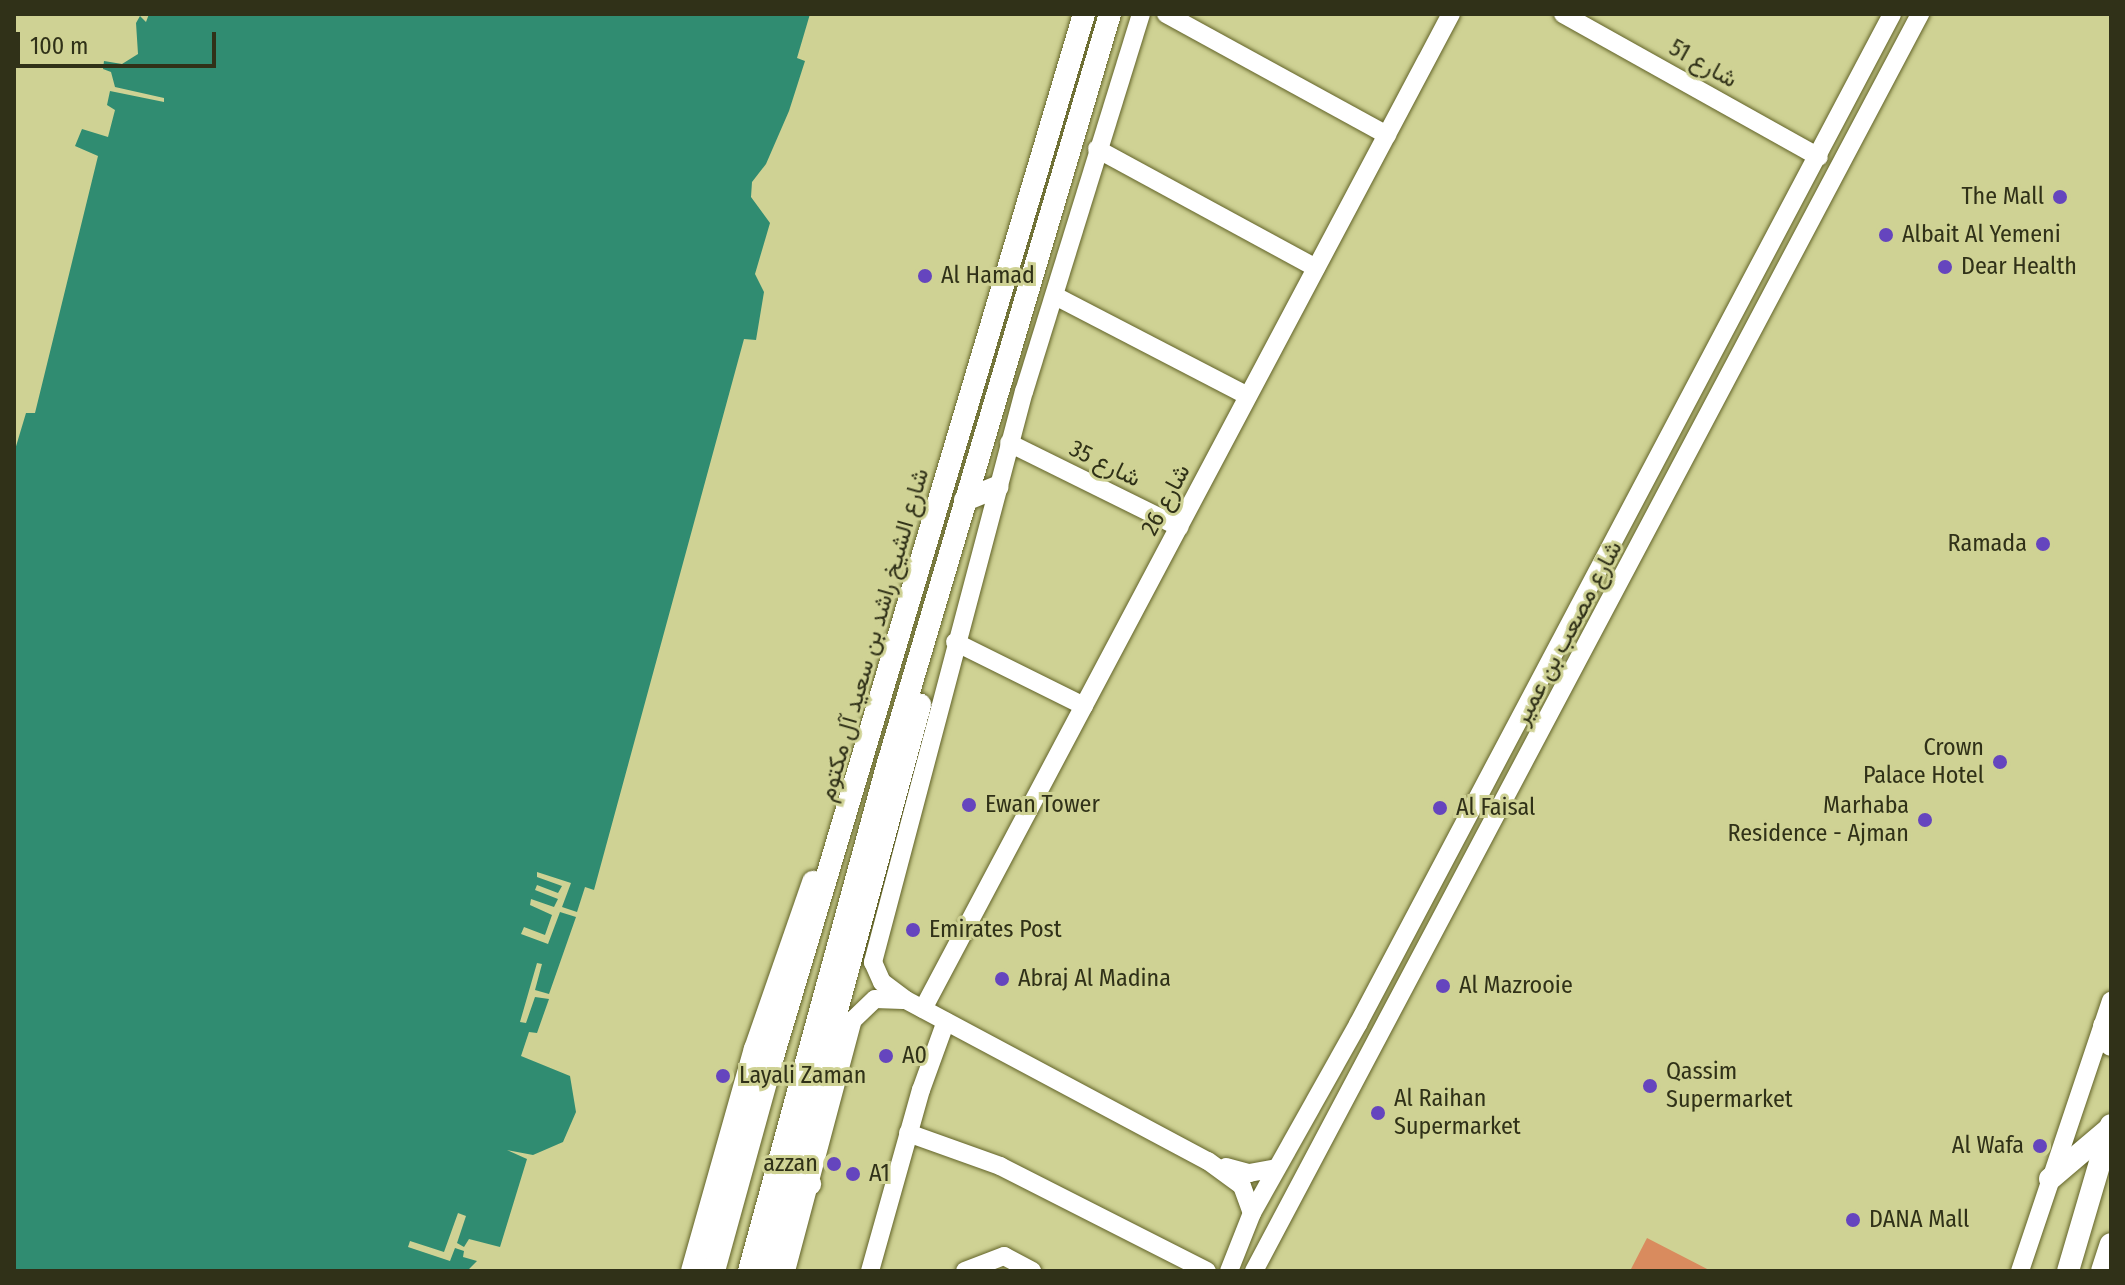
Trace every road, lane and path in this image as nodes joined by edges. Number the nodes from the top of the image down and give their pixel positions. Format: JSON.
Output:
{"nodes":[{"id":1,"x":1084,"y":14,"type":"edge"},
{"id":2,"x":1110,"y":14,"type":"edge"},
{"id":3,"x":1141,"y":14,"type":"edge"},
{"id":4,"x":1166,"y":14,"type":"edge"},
{"id":5,"x":1451,"y":14,"type":"edge"},
{"id":6,"x":1563,"y":14,"type":"edge"},
{"id":7,"x":1892,"y":14,"type":"edge"},
{"id":8,"x":1920,"y":14,"type":"edge"},
{"id":9,"x":1387,"y":135,"type":"junction"},
{"id":10,"x":1097,"y":149,"type":"junction"},
{"id":11,"x":1819,"y":157,"type":"junction"},
{"id":12,"x":1316,"y":268,"type":"junction"},
{"id":13,"x":1055,"y":296,"type":"junction"},
{"id":14,"x":1248,"y":396,"type":"junction"},
{"id":15,"x":1009,"y":443,"type":"junction"},
{"id":16,"x":997,"y":487,"type":"junction"},
{"id":17,"x":965,"y":500,"type":"junction"},
{"id":18,"x":1179,"y":527,"type":"junction"},
{"id":19,"x":926,"y":637,"type":"junction"},
{"id":20,"x":955,"y":642,"type":"junction"},
{"id":21,"x":922,"y":698,"type":"junction"},
{"id":22,"x":1084,"y":706,"type":"junction"},
{"id":23,"x":932,"y":729,"type":"junction"},
{"id":24,"x":866,"y":756,"type":"junction"},
{"id":25,"x":2111,"y":1001,"type":"edge"},
{"id":26,"x":914,"y":1005,"type":"junction"},
{"id":27,"x":946,"y":1021,"type":"junction"},
{"id":28,"x":2108,"y":1035,"type":"edge"},
{"id":29,"x":2110,"y":1127,"type":"edge"},
{"id":30,"x":908,"y":1133,"type":"junction"},
{"id":31,"x":1208,"y":1161,"type":"junction"},
{"id":32,"x":1277,"y":1168,"type":"junction"},
{"id":33,"x":2050,"y":1179,"type":"junction"},
{"id":34,"x":810,"y":1184,"type":"junction"},
{"id":35,"x":788,"y":1193,"type":"junction"},
{"id":36,"x":1252,"y":1213,"type":"junction"},
{"id":37,"x":2084,"y":1215,"type":"junction"},
{"id":38,"x":2111,"y":1244,"type":"edge"},
{"id":39,"x":2111,"y":1261,"type":"edge"},
{"id":40,"x":1190,"y":1268,"type":"edge"},
{"id":41,"x":692,"y":1271,"type":"edge"},
{"id":42,"x":714,"y":1271,"type":"edge"},
{"id":43,"x":749,"y":1271,"type":"edge"},
{"id":44,"x":766,"y":1271,"type":"edge"},
{"id":45,"x":786,"y":1271,"type":"edge"},
{"id":46,"x":870,"y":1271,"type":"edge"},
{"id":47,"x":965,"y":1271,"type":"edge"},
{"id":48,"x":1032,"y":1271,"type":"edge"},
{"id":49,"x":1207,"y":1271,"type":"edge"},
{"id":50,"x":1229,"y":1271,"type":"edge"},
{"id":51,"x":1254,"y":1271,"type":"edge"},
{"id":52,"x":2020,"y":1271,"type":"edge"},
{"id":53,"x":2053,"y":1271,"type":"edge"},
{"id":54,"x":2068,"y":1271,"type":"edge"},
{"id":55,"x":2102,"y":1271,"type":"edge"},
{"id":56,"x":2110,"y":1271,"type":"edge"}],
"edges":[{"from":1,"to":24,"type":"main road","name":"شارع الشيخ راشد بن سعيد آل مكتوم"},
{"from":2,"to":17,"type":"main road","name":"شارع الشيخ راشد بن سعيد آل مكتوم"},
{"from":3,"to":10,"type":"street"},
{"from":4,"to":9,"type":"street"},
{"from":5,"to":9,"type":"street","name":"شارع 26"},
{"from":6,"to":11,"type":"street","name":"شارع 51"},
{"from":7,"to":11,"type":"street","name":"شارع مصعب بن عمير"},
{"from":8,"to":51,"type":"street","name":"شارع مصعب بن عمير"},
{"from":9,"to":12,"type":"street","name":"شارع 26"},
{"from":10,"to":12,"type":"street"},
{"from":10,"to":13,"type":"street"},
{"from":11,"to":32,"type":"street","name":"شارع مصعب بن عمير"},
{"from":12,"to":14,"type":"street","name":"شارع 26"},
{"from":13,"to":14,"type":"street"},
{"from":13,"to":15,"type":"street"},
{"from":14,"to":18,"type":"street","name":"شارع 26"},
{"from":15,"to":16,"type":"street"},
{"from":15,"to":18,"type":"street","name":"شارع 35"},
{"from":16,"to":17,"type":"main road"},
{"from":16,"to":20,"type":"street"},
{"from":17,"to":19,"type":"main road","name":"شارع الشيخ راشد بن سعيد آل مكتوم"},
{"from":18,"to":22,"type":"street","name":"شارع 26"},
{"from":19,"to":21,"type":"main road"},
{"from":19,"to":43,"type":"main road","name":"شارع الشيخ راشد بن سعيد آل مكتوم"},
{"from":20,"to":22,"type":"street"},
{"from":20,"to":23,"type":"street"},
{"from":21,"to":23,"type":"main road"},
{"from":21,"to":35,"type":"main road"},
{"from":22,"to":26,"type":"street","name":"شارع 26"},
{"from":23,"to":26,"type":"street"},
{"from":24,"to":41,"type":"main road"},
{"from":24,"to":42,"type":"main road","name":"شارع الشيخ راشد بن سعيد آل مكتوم"},
{"from":25,"to":28,"type":"street"},
{"from":26,"to":27,"type":"street"},
{"from":26,"to":34,"type":"street"},
{"from":27,"to":30,"type":"street"},
{"from":27,"to":31,"type":"street"},
{"from":28,"to":33,"type":"street"},
{"from":29,"to":33,"type":"main road"},
{"from":29,"to":37,"type":"main road"},
{"from":30,"to":40,"type":"street"},
{"from":30,"to":46,"type":"street"},
{"from":31,"to":32,"type":"street"},
{"from":31,"to":36,"type":"street"},
{"from":32,"to":36,"type":"street","name":"شارع مصعب بن عمير"},
{"from":33,"to":52,"type":"street"},
{"from":34,"to":35,"type":"main road"},
{"from":34,"to":45,"type":"street"},
{"from":35,"to":44,"type":"main road"},
{"from":36,"to":50,"type":"street","name":"شارع مصعب بن عمير"},
{"from":37,"to":53,"type":"main road"},
{"from":37,"to":54,"type":"main road"},
{"from":38,"to":55,"type":"main road"},
{"from":39,"to":56,"type":"main road"},
{"from":40,"to":49,"type":"street"},
{"from":47,"to":48,"type":"street"}]}
